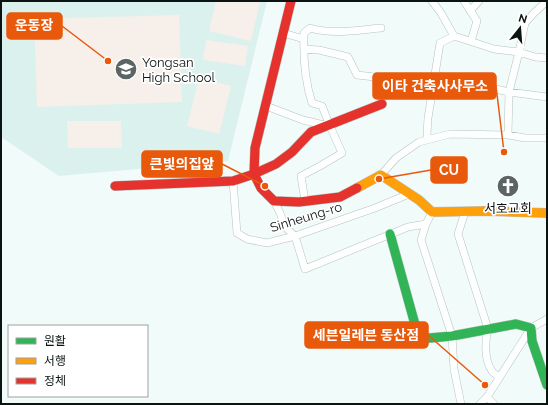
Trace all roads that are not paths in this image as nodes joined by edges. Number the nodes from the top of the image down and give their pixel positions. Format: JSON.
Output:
{"nodes":[{"id":1,"x":291,"y":1,"type":"edge"},
{"id":2,"x":432,"y":1,"type":"edge"},
{"id":3,"x":464,"y":1,"type":"edge"},
{"id":4,"x":479,"y":1,"type":"edge"},
{"id":5,"x":547,"y":1,"type":"edge"},
{"id":6,"x":470,"y":11,"type":"junction"},
{"id":7,"x":381,"y":28,"type":"dead end"},
{"id":8,"x":284,"y":33,"type":"junction"},
{"id":9,"x":454,"y":36,"type":"junction"},
{"id":10,"x":304,"y":39,"type":"junction"},
{"id":11,"x":471,"y":41,"type":"junction"},
{"id":12,"x":304,"y":49,"type":"junction"},
{"id":13,"x":520,"y":52,"type":"junction"},
{"id":14,"x":547,"y":58,"type":"edge"},
{"id":15,"x":434,"y":75,"type":"junction"},
{"id":16,"x":376,"y":76,"type":"dead end"},
{"id":17,"x":509,"y":92,"type":"junction"},
{"id":18,"x":547,"y":97,"type":"edge"},
{"id":19,"x":382,"y":104,"type":"dead end"},
{"id":20,"x":266,"y":106,"type":"junction"},
{"id":21,"x":330,"y":126,"type":"junction"},
{"id":22,"x":508,"y":135,"type":"junction"},
{"id":23,"x":547,"y":138,"type":"edge"},
{"id":24,"x":428,"y":139,"type":"junction"},
{"id":25,"x":254,"y":174,"type":"junction"},
{"id":26,"x":380,"y":174,"type":"junction"},
{"id":27,"x":232,"y":181,"type":"junction"},
{"id":28,"x":115,"y":186,"type":"dead end"},
{"id":29,"x":409,"y":194,"type":"junction"},
{"id":30,"x":274,"y":201,"type":"junction"},
{"id":31,"x":305,"y":201,"type":"junction"},
{"id":32,"x":432,"y":212,"type":"junction"},
{"id":33,"x":465,"y":212,"type":"junction"},
{"id":34,"x":547,"y":213,"type":"edge"},
{"id":35,"x":426,"y":224,"type":"junction"},
{"id":36,"x":390,"y":234,"type":"junction"},
{"id":37,"x":295,"y":236,"type":"junction"},
{"id":38,"x":547,"y":319,"type":"edge"},
{"id":39,"x":530,"y":328,"type":"junction"},
{"id":40,"x":488,"y":329,"type":"junction"},
{"id":41,"x":452,"y":336,"type":"junction"},
{"id":42,"x":546,"y":374,"type":"edge"},
{"id":43,"x":500,"y":377,"type":"junction"},
{"id":44,"x":547,"y":385,"type":"edge"},
{"id":45,"x":487,"y":397,"type":"junction"},
{"id":46,"x":461,"y":404,"type":"edge"},
{"id":47,"x":480,"y":404,"type":"edge"},
{"id":48,"x":494,"y":404,"type":"edge"}],
"edges":[{"from":1,"to":8,"type":"street"},
{"from":2,"to":9,"type":"street"},
{"from":3,"to":6,"type":"street"},
{"from":4,"to":6,"type":"street"},
{"from":5,"to":13,"type":"street"},
{"from":6,"to":11,"type":"street"},
{"from":7,"to":10,"type":"street"},
{"from":8,"to":10,"type":"street"},
{"from":8,"to":20,"type":"street"},
{"from":9,"to":11,"type":"street"},
{"from":9,"to":15,"type":"street"},
{"from":10,"to":12,"type":"street"},
{"from":11,"to":13,"type":"street"},
{"from":12,"to":16,"type":"street"},
{"from":12,"to":21,"type":"street"},
{"from":13,"to":14,"type":"street"},
{"from":13,"to":17,"type":"street"},
{"from":15,"to":17,"type":"street"},
{"from":15,"to":24,"type":"street"},
{"from":17,"to":18,"type":"street"},
{"from":17,"to":22,"type":"street"},
{"from":19,"to":21,"type":"street"},
{"from":20,"to":21,"type":"street"},
{"from":20,"to":25,"type":"street"},
{"from":21,"to":25,"type":"street"},
{"from":21,"to":31,"type":"street","name":"Sinheung-ro"},
{"from":22,"to":23,"type":"street"},
{"from":22,"to":24,"type":"street"},
{"from":24,"to":26,"type":"street"},
{"from":25,"to":27,"type":"street"},
{"from":25,"to":30,"type":"street","name":"Sinheung-ro"},
{"from":26,"to":29,"type":"street"},
{"from":26,"to":31,"type":"street","name":"Sinheung-ro"},
{"from":27,"to":28,"type":"street"},
{"from":27,"to":37,"type":"street","name":"Sinheung-ro"},
{"from":29,"to":32,"type":"street"},
{"from":29,"to":37,"type":"street","name":"Sinheung-ro"},
{"from":30,"to":31,"type":"street","name":"Sinheung-ro"},
{"from":30,"to":37,"type":"street"},
{"from":32,"to":33,"type":"street"},
{"from":32,"to":35,"type":"street"},
{"from":33,"to":34,"type":"street"},
{"from":33,"to":40,"type":"street"},
{"from":35,"to":36,"type":"street"},
{"from":35,"to":41,"type":"street"},
{"from":36,"to":37,"type":"street"},
{"from":36,"to":41,"type":"street"},
{"from":38,"to":39,"type":"street"},
{"from":39,"to":40,"type":"street"},
{"from":39,"to":42,"type":"street"},
{"from":39,"to":43,"type":"street"},
{"from":40,"to":41,"type":"street"},
{"from":40,"to":43,"type":"street"},
{"from":41,"to":46,"type":"street"},
{"from":42,"to":44,"type":"street"},
{"from":43,"to":45,"type":"street"},
{"from":45,"to":47,"type":"street"},
{"from":45,"to":48,"type":"street"}]}
